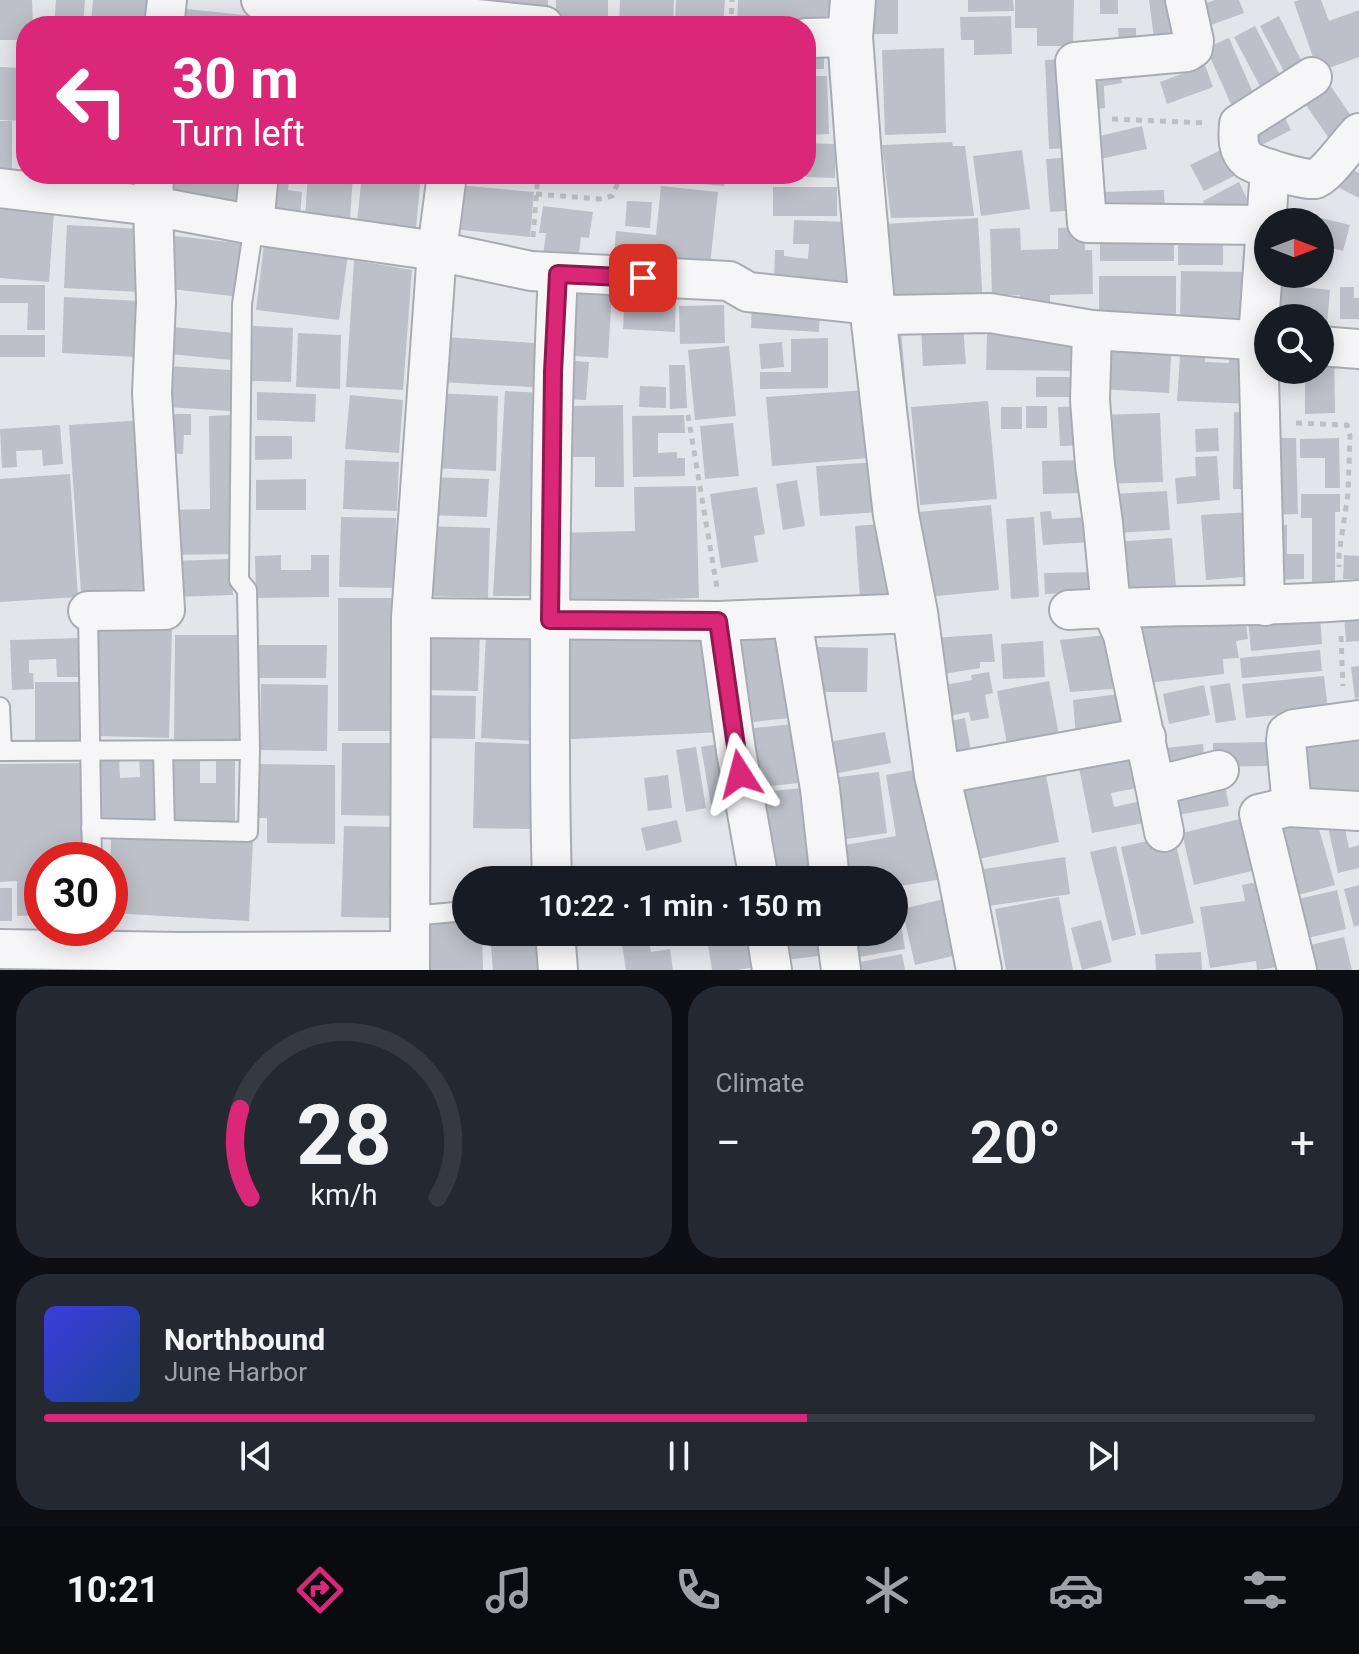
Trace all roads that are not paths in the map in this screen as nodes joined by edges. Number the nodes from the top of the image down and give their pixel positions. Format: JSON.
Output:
{"nodes":[{"id":1,"x":1185,"y":0,"type":"edge"},
{"id":2,"x":284,"y":8,"type":"edge"},
{"id":3,"x":468,"y":15,"type":"edge"},
{"id":4,"x":852,"y":18,"type":"edge"},
{"id":5,"x":816,"y":34,"type":"edge"},
{"id":6,"x":1312,"y":77,"type":"dead end"},
{"id":7,"x":1359,"y":133,"type":"edge"},
{"id":8,"x":1270,"y":169,"type":"junction"},
{"id":9,"x":258,"y":184,"type":"edge"},
{"id":10,"x":446,"y":184,"type":"edge"},
{"id":11,"x":0,"y":188,"type":"edge"},
{"id":12,"x":153,"y":190,"type":"edge"},
{"id":13,"x":1267,"y":208,"type":"edge"},
{"id":14,"x":254,"y":225,"type":"junction"},
{"id":15,"x":1254,"y":225,"type":"edge"},
{"id":16,"x":437,"y":251,"type":"junction"},
{"id":17,"x":544,"y":273,"type":"junction"},
{"id":18,"x":872,"y":305,"type":"junction"},
{"id":19,"x":1092,"y":330,"type":"junction"},
{"id":20,"x":1254,"y":339,"type":"edge"},
{"id":21,"x":1334,"y":347,"type":"edge"},
{"id":22,"x":1359,"y":349,"type":"edge"},
{"id":23,"x":1261,"y":384,"type":"edge"},
{"id":24,"x":1350,"y":601,"type":"edge"},
{"id":25,"x":1265,"y":606,"type":"junction"},
{"id":26,"x":1111,"y":608,"type":"junction"},
{"id":27,"x":1069,"y":610,"type":"dead end"},
{"id":28,"x":88,"y":611,"type":"joint"},
{"id":29,"x":915,"y":613,"type":"junction"},
{"id":30,"x":411,"y":618,"type":"junction"},
{"id":31,"x":792,"y":619,"type":"junction"},
{"id":32,"x":550,"y":620,"type":"junction"},
{"id":33,"x":718,"y":621,"type":"junction"},
{"id":34,"x":0,"y":707,"type":"edge"},
{"id":35,"x":1352,"y":722,"type":"edge"},
{"id":36,"x":1146,"y":737,"type":"junction"},
{"id":37,"x":250,"y":750,"type":"junction"},
{"id":38,"x":91,"y":751,"type":"junction"},
{"id":39,"x":163,"y":751,"type":"junction"},
{"id":40,"x":1219,"y":770,"type":"dead end"},
{"id":41,"x":937,"y":775,"type":"junction"},
{"id":42,"x":1155,"y":786,"type":"junction"},
{"id":43,"x":1288,"y":807,"type":"junction"},
{"id":44,"x":1359,"y":811,"type":"edge"},
{"id":45,"x":91,"y":828,"type":"junction"},
{"id":46,"x":165,"y":829,"type":"junction"},
{"id":47,"x":1164,"y":832,"type":"dead end"},
{"id":48,"x":91,"y":842,"type":"edge"},
{"id":49,"x":552,"y":866,"type":"edge"},
{"id":50,"x":757,"y":866,"type":"edge"},
{"id":51,"x":828,"y":866,"type":"edge"},
{"id":52,"x":452,"y":920,"type":"edge"},
{"id":53,"x":128,"y":944,"type":"edge"},
{"id":54,"x":28,"y":946,"type":"edge"},
{"id":55,"x":410,"y":946,"type":"edge"},
{"id":56,"x":556,"y":946,"type":"edge"},
{"id":57,"x":768,"y":946,"type":"edge"},
{"id":58,"x":838,"y":946,"type":"edge"},
{"id":59,"x":0,"y":949,"type":"edge"},
{"id":60,"x":558,"y":970,"type":"edge"},
{"id":61,"x":772,"y":970,"type":"edge"},
{"id":62,"x":841,"y":970,"type":"edge"},
{"id":63,"x":979,"y":970,"type":"edge"},
{"id":64,"x":1297,"y":970,"type":"edge"}],
"edges":[{"from":1,"to":15,"type":"street"},
{"from":2,"to":3,"type":"street"},
{"from":4,"to":5,"type":"street"},
{"from":4,"to":18,"type":"street"},
{"from":6,"to":8,"type":"street"},
{"from":7,"to":8,"type":"street"},
{"from":8,"to":13,"type":"street"},
{"from":9,"to":14,"type":"street"},
{"from":10,"to":16,"type":"street"},
{"from":11,"to":12,"type":"street"},
{"from":12,"to":14,"type":"street"},
{"from":12,"to":28,"type":"street"},
{"from":14,"to":16,"type":"street"},
{"from":14,"to":37,"type":"lane"},
{"from":16,"to":17,"type":"street"},
{"from":16,"to":30,"type":"street"},
{"from":17,"to":18,"type":"street"},
{"from":17,"to":32,"type":"street"},
{"from":18,"to":19,"type":"street"},
{"from":18,"to":29,"type":"street"},
{"from":19,"to":20,"type":"street"},
{"from":19,"to":26,"type":"street"},
{"from":21,"to":22,"type":"street"},
{"from":23,"to":25,"type":"street"},
{"from":24,"to":25,"type":"street"},
{"from":25,"to":26,"type":"street"},
{"from":26,"to":27,"type":"street"},
{"from":26,"to":36,"type":"street"},
{"from":28,"to":38,"type":"lane"},
{"from":29,"to":31,"type":"street"},
{"from":29,"to":41,"type":"street"},
{"from":30,"to":32,"type":"street"},
{"from":30,"to":55,"type":"street"},
{"from":31,"to":33,"type":"street"},
{"from":31,"to":51,"type":"street"},
{"from":32,"to":33,"type":"street"},
{"from":32,"to":49,"type":"street"},
{"from":33,"to":50,"type":"street"},
{"from":34,"to":38,"type":"lane"},
{"from":35,"to":43,"type":"street"},
{"from":36,"to":41,"type":"street"},
{"from":36,"to":42,"type":"street"},
{"from":37,"to":39,"type":"lane"},
{"from":37,"to":46,"type":"lane"},
{"from":38,"to":39,"type":"lane"},
{"from":38,"to":45,"type":"lane"},
{"from":39,"to":46,"type":"lane"},
{"from":40,"to":42,"type":"street"},
{"from":41,"to":63,"type":"street"},
{"from":42,"to":47,"type":"street"},
{"from":43,"to":44,"type":"street"},
{"from":43,"to":64,"type":"street"},
{"from":45,"to":46,"type":"lane"},
{"from":45,"to":48,"type":"lane"},
{"from":52,"to":55,"type":"lane"},
{"from":53,"to":55,"type":"street"},
{"from":54,"to":59,"type":"street"},
{"from":56,"to":60,"type":"street"},
{"from":57,"to":61,"type":"street"},
{"from":58,"to":62,"type":"street"}]}
